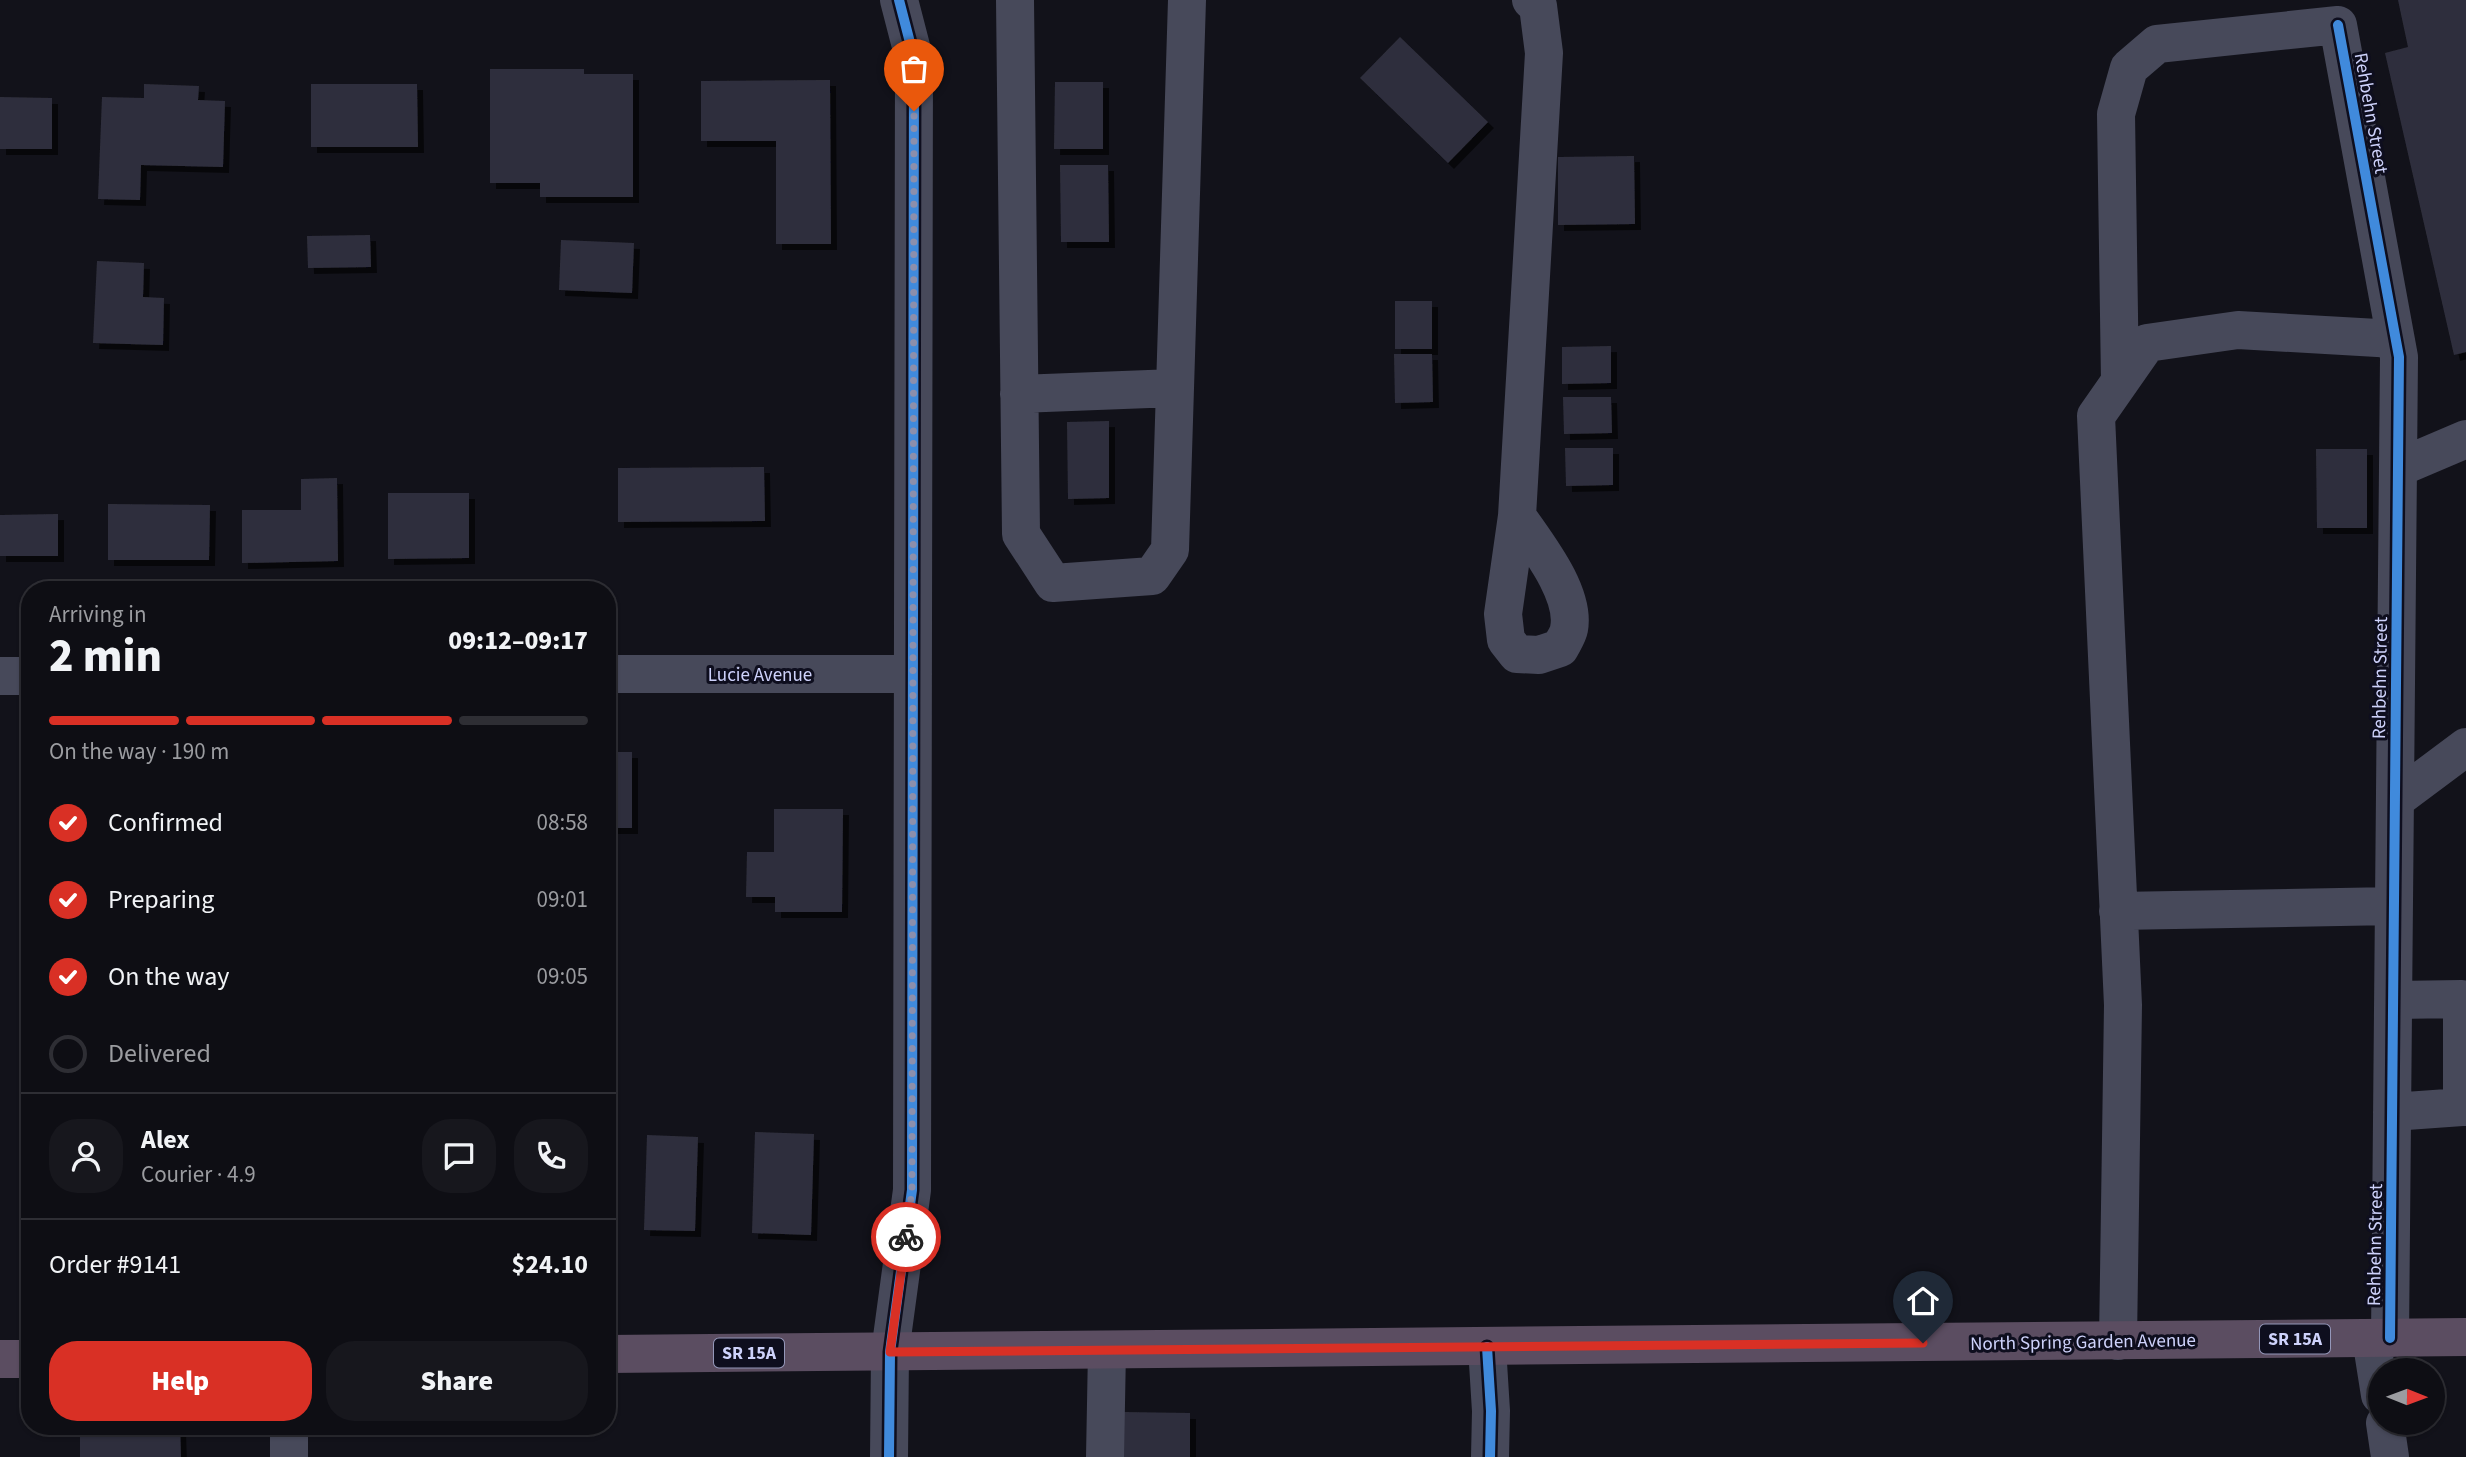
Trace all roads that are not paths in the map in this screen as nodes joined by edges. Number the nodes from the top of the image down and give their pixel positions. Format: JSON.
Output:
{"nodes":[{"id":1,"x":899,"y":0,"type":"edge"},
{"id":2,"x":1015,"y":0,"type":"edge"},
{"id":3,"x":1187,"y":0,"type":"edge"},
{"id":4,"x":1531,"y":0,"type":"edge"},
{"id":5,"x":2395,"y":340,"type":"junction"},
{"id":6,"x":2120,"y":382,"type":"junction"},
{"id":7,"x":1175,"y":388,"type":"junction"},
{"id":8,"x":1019,"y":394,"type":"junction"},
{"id":9,"x":2466,"y":439,"type":"edge"},
{"id":10,"x":2398,"y":468,"type":"junction"},
{"id":11,"x":1517,"y":516,"type":"dead end"},
{"id":12,"x":616,"y":674,"type":"edge"},
{"id":13,"x":913,"y":674,"type":"junction"},
{"id":14,"x":0,"y":676,"type":"edge"},
{"id":15,"x":21,"y":676,"type":"edge"},
{"id":16,"x":2466,"y":747,"type":"edge"},
{"id":17,"x":2395,"y":800,"type":"junction"},
{"id":18,"x":2394,"y":906,"type":"junction"},
{"id":19,"x":2118,"y":911,"type":"junction"},
{"id":20,"x":2394,"y":1000,"type":"junction"},
{"id":21,"x":2464,"y":1107,"type":"edge"},
{"id":22,"x":2392,"y":1112,"type":"junction"},
{"id":23,"x":2466,"y":1337,"type":"edge"},
{"id":24,"x":2381,"y":1338,"type":"junction"},
{"id":25,"x":2118,"y":1341,"type":"junction"},
{"id":26,"x":1487,"y":1347,"type":"junction"},
{"id":27,"x":1107,"y":1350,"type":"junction"},
{"id":28,"x":890,"y":1352,"type":"junction"},
{"id":29,"x":616,"y":1354,"type":"edge"},
{"id":30,"x":2381,"y":1358,"type":"edge"},
{"id":31,"x":0,"y":1359,"type":"edge"},
{"id":32,"x":21,"y":1359,"type":"edge"},
{"id":33,"x":289,"y":1435,"type":"edge"},
{"id":34,"x":2387,"y":1435,"type":"edge"},
{"id":35,"x":289,"y":1457,"type":"edge"},
{"id":36,"x":890,"y":1457,"type":"edge"},
{"id":37,"x":1105,"y":1457,"type":"edge"},
{"id":38,"x":1490,"y":1457,"type":"edge"},
{"id":39,"x":2390,"y":1457,"type":"edge"}],
"edges":[{"from":1,"to":13,"type":"street"},
{"from":2,"to":8,"type":"street"},
{"from":3,"to":7,"type":"street"},
{"from":4,"to":11,"type":"street"},
{"from":5,"to":6,"type":"street"},
{"from":5,"to":6,"type":"street","name":"Rehbehn Street"},
{"from":5,"to":10,"type":"street","name":"Rehbehn Street"},
{"from":6,"to":19,"type":"street"},
{"from":7,"to":8,"type":"street"},
{"from":7,"to":8,"type":"street"},
{"from":9,"to":10,"type":"street"},
{"from":10,"to":17,"type":"street","name":"Rehbehn Street"},
{"from":12,"to":13,"type":"street","name":"Lucie Avenue"},
{"from":13,"to":28,"type":"street"},
{"from":14,"to":15,"type":"street"},
{"from":16,"to":17,"type":"street"},
{"from":17,"to":18,"type":"street","name":"Rehbehn Street"},
{"from":18,"to":19,"type":"street"},
{"from":18,"to":20,"type":"street","name":"Rehbehn Street"},
{"from":19,"to":25,"type":"street"},
{"from":20,"to":21,"type":"street"},
{"from":20,"to":22,"type":"street","name":"Rehbehn Street"},
{"from":21,"to":22,"type":"street"},
{"from":22,"to":24,"type":"street","name":"Rehbehn Street"},
{"from":23,"to":24,"type":"highway","name":"North Spring Garden Avenue","number":"SR 15A"},
{"from":24,"to":25,"type":"highway","name":"North Spring Garden Avenue","number":"SR 15A"},
{"from":24,"to":30,"type":"street","name":"Rehbehn Street"},
{"from":25,"to":26,"type":"highway","name":"North Spring Garden Avenue","number":"SR 15A"},
{"from":26,"to":27,"type":"highway","name":"North Spring Garden Avenue","number":"SR 15A"},
{"from":26,"to":38,"type":"street"},
{"from":27,"to":28,"type":"highway","name":"North Spring Garden Avenue","number":"SR 15A"},
{"from":27,"to":37,"type":"street"},
{"from":28,"to":29,"type":"highway","name":"North Spring Garden Avenue","number":"SR 15A"},
{"from":28,"to":36,"type":"street"},
{"from":31,"to":32,"type":"highway"},
{"from":33,"to":35,"type":"street"},
{"from":34,"to":39,"type":"street"}]}
